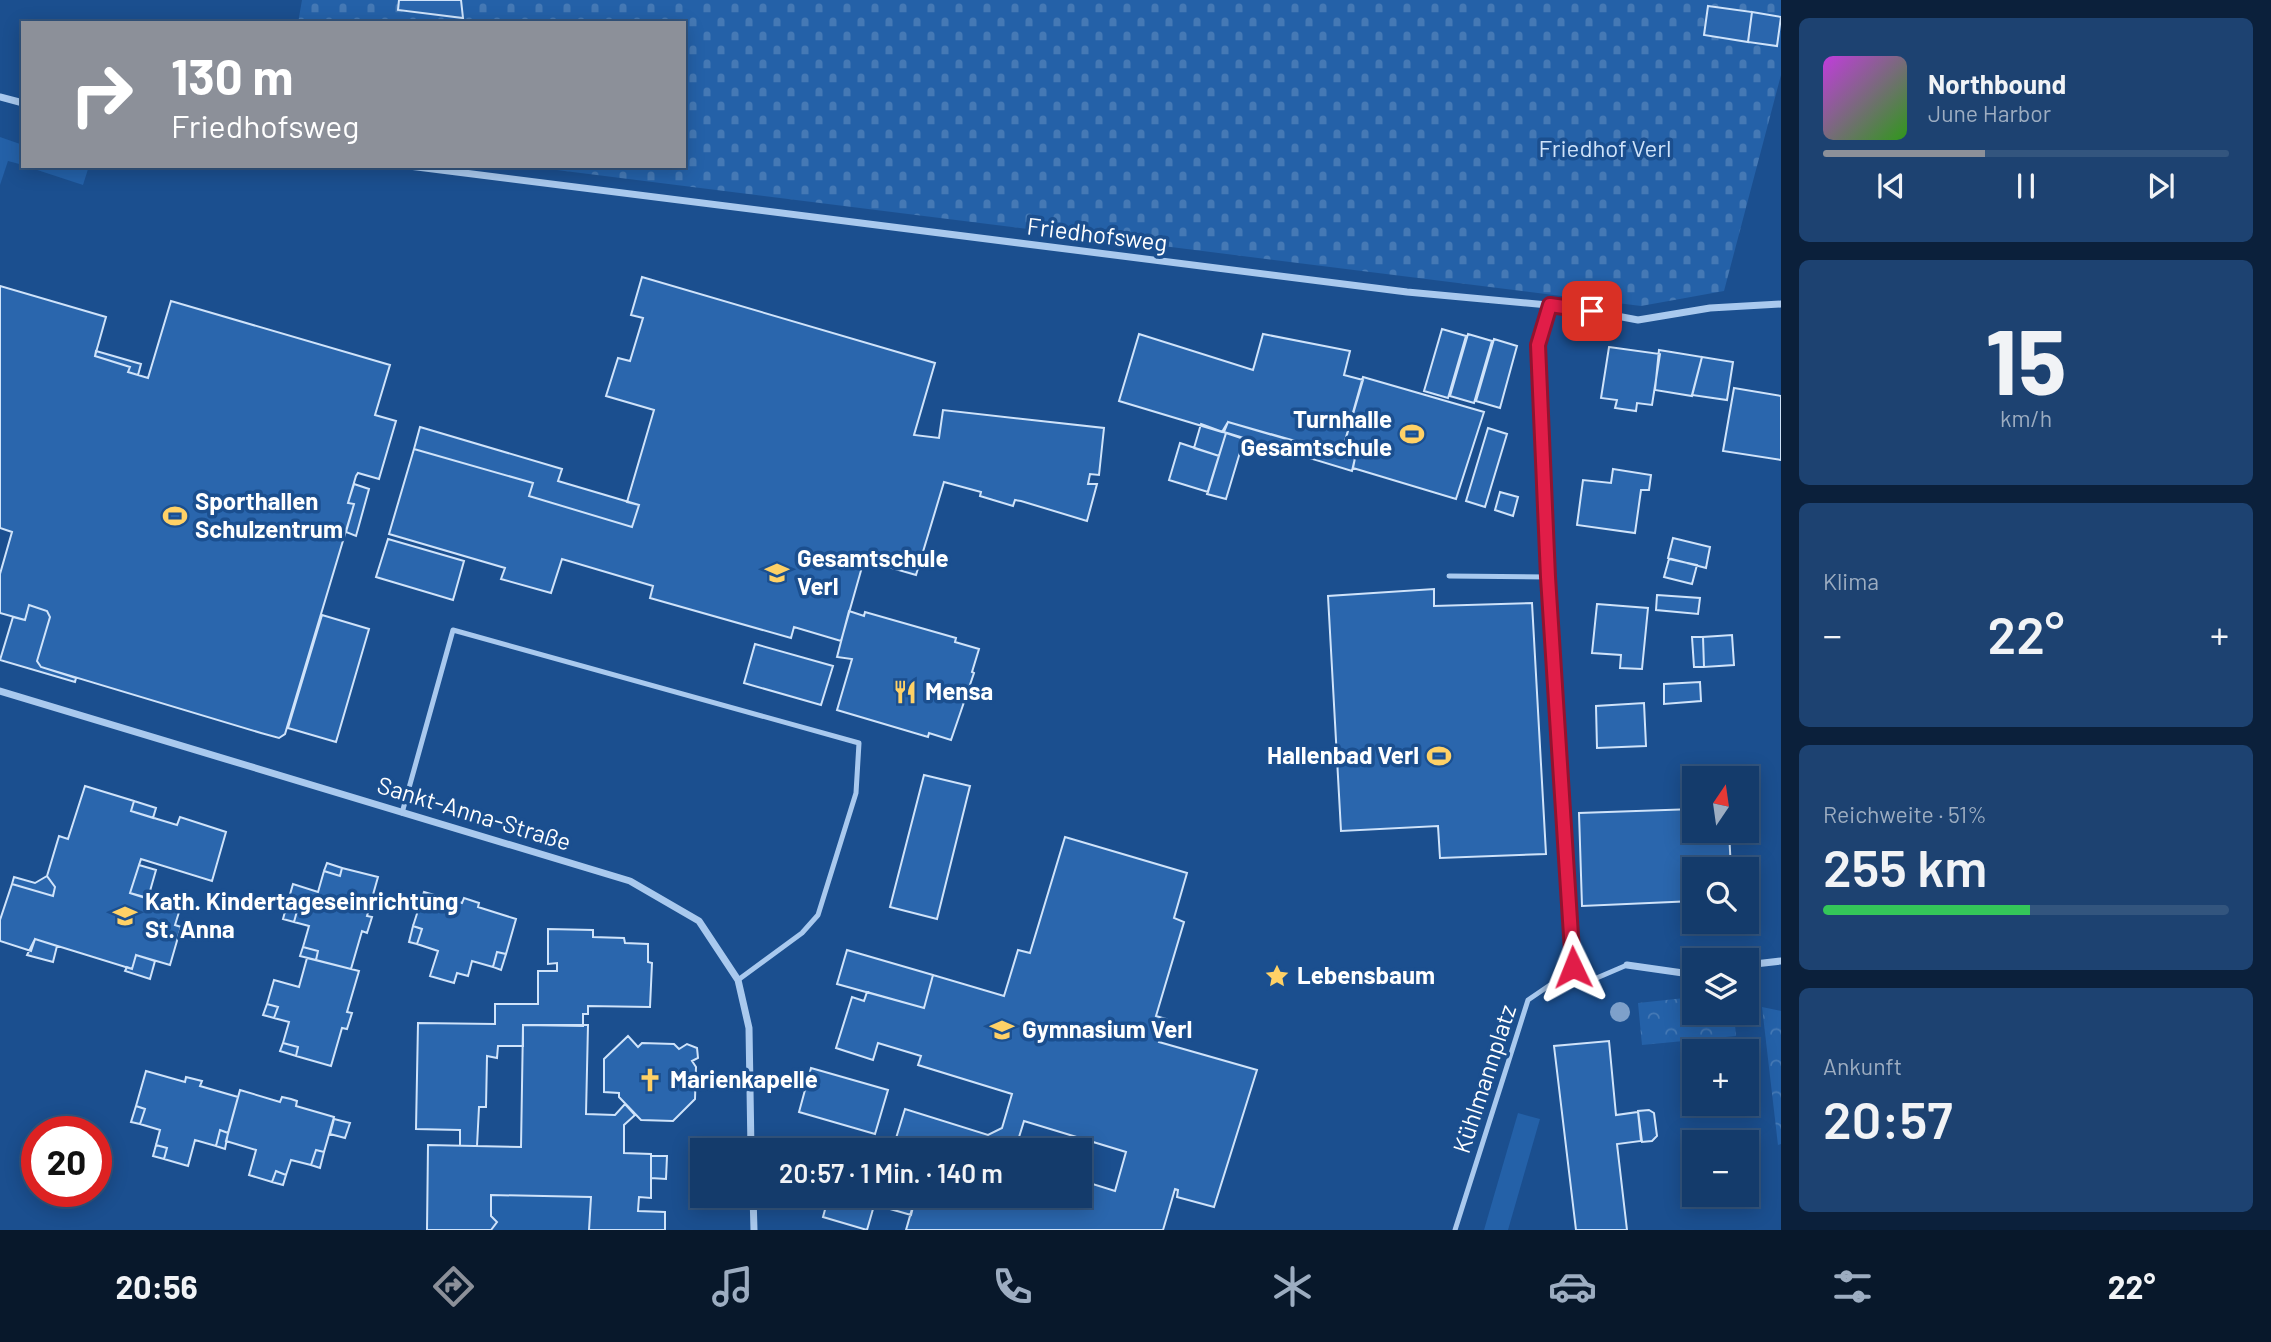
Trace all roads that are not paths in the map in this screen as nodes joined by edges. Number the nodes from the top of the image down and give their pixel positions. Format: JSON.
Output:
{"nodes":[{"id":1,"x":0,"y":97,"type":"edge"},
{"id":2,"x":21,"y":102,"type":"edge"},
{"id":3,"x":425,"y":168,"type":"edge"},
{"id":4,"x":1781,"y":304,"type":"edge"},
{"id":5,"x":1550,"y":305,"type":"junction"},
{"id":6,"x":1449,"y":576,"type":"dead end"},
{"id":7,"x":1548,"y":577,"type":"junction"},
{"id":8,"x":0,"y":691,"type":"edge"},
{"id":9,"x":402,"y":813,"type":"junction"},
{"id":10,"x":1781,"y":961,"type":"edge"},
{"id":11,"x":1759,"y":964,"type":"edge"},
{"id":12,"x":1627,"y":965,"type":"joint"},
{"id":13,"x":1682,"y":973,"type":"edge"},
{"id":14,"x":738,"y":980,"type":"junction"},
{"id":15,"x":1573,"y":982,"type":"junction"},
{"id":16,"x":751,"y":1138,"type":"edge"},
{"id":17,"x":753,"y":1208,"type":"edge"},
{"id":18,"x":754,"y":1230,"type":"edge"},
{"id":19,"x":1455,"y":1230,"type":"edge"}],
"edges":[{"from":1,"to":2,"type":"street"},
{"from":3,"to":5,"type":"street","name":"Friedhofsweg"},
{"from":4,"to":5,"type":"street","name":"Friedhofsweg"},
{"from":5,"to":7,"type":"lane"},
{"from":6,"to":7,"type":"lane"},
{"from":7,"to":15,"type":"lane"},
{"from":8,"to":9,"type":"street","name":"Sankt-Anna-Straße"},
{"from":9,"to":14,"type":"street","name":"Sankt-Anna-Straße"},
{"from":9,"to":14,"type":"lane"},
{"from":10,"to":11,"type":"street"},
{"from":12,"to":13,"type":"street"},
{"from":12,"to":15,"type":"lane","name":"Kühlmannplatz"},
{"from":14,"to":16,"type":"street","name":"Sankt-Anna-Straße"},
{"from":15,"to":19,"type":"lane","name":"Kühlmannplatz"},
{"from":17,"to":18,"type":"street"}]}
